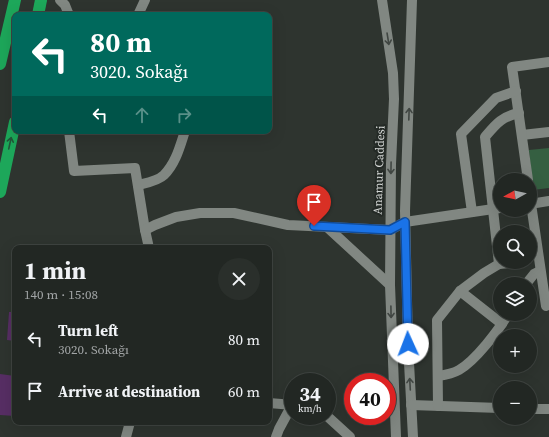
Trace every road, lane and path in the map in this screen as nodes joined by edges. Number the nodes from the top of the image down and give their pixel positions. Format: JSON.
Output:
{"nodes":[{"id":1,"x":15,"y":0,"type":"edge"},
{"id":2,"x":41,"y":0,"type":"edge"},
{"id":3,"x":60,"y":0,"type":"edge"},
{"id":4,"x":145,"y":0,"type":"edge"},
{"id":5,"x":382,"y":0,"type":"edge"},
{"id":6,"x":412,"y":0,"type":"edge"},
{"id":7,"x":12,"y":12,"type":"edge"},
{"id":8,"x":39,"y":12,"type":"edge"},
{"id":9,"x":68,"y":12,"type":"edge"},
{"id":10,"x":139,"y":12,"type":"edge"},
{"id":11,"x":12,"y":13,"type":"edge"},
{"id":12,"x":549,"y":62,"type":"edge"},
{"id":13,"x":0,"y":64,"type":"edge"},
{"id":14,"x":516,"y":91,"type":"junction"},
{"id":15,"x":519,"y":113,"type":"junction"},
{"id":16,"x":549,"y":132,"type":"edge"},
{"id":17,"x":12,"y":134,"type":"edge"},
{"id":18,"x":69,"y":134,"type":"edge"},
{"id":19,"x":184,"y":134,"type":"edge"},
{"id":20,"x":522,"y":135,"type":"junction"},
{"id":21,"x":527,"y":173,"type":"edge"},
{"id":22,"x":493,"y":176,"type":"edge"},
{"id":23,"x":138,"y":185,"type":"junction"},
{"id":24,"x":0,"y":192,"type":"edge"},
{"id":25,"x":549,"y":201,"type":"edge"},
{"id":26,"x":537,"y":202,"type":"edge"},
{"id":27,"x":493,"y":209,"type":"edge"},
{"id":28,"x":472,"y":212,"type":"junction"},
{"id":29,"x":405,"y":222,"type":"junction"},
{"id":30,"x":327,"y":227,"type":"junction"},
{"id":31,"x":144,"y":230,"type":"junction"},
{"id":32,"x":390,"y":230,"type":"junction"},
{"id":33,"x":148,"y":245,"type":"edge"},
{"id":34,"x":537,"y":266,"type":"edge"},
{"id":35,"x":493,"y":268,"type":"edge"},
{"id":36,"x":540,"y":271,"type":"junction"},
{"id":37,"x":532,"y":277,"type":"edge"},
{"id":38,"x":390,"y":285,"type":"junction"},
{"id":39,"x":460,"y":291,"type":"junction"},
{"id":40,"x":546,"y":306,"type":"dead end"},
{"id":41,"x":504,"y":321,"type":"edge"},
{"id":42,"x":502,"y":324,"type":"junction"},
{"id":43,"x":438,"y":376,"type":"junction"},
{"id":44,"x":272,"y":403,"type":"edge"},
{"id":45,"x":284,"y":404,"type":"edge"},
{"id":46,"x":411,"y":405,"type":"junction"},
{"id":47,"x":438,"y":406,"type":"junction"},
{"id":48,"x":493,"y":408,"type":"edge"},
{"id":49,"x":537,"y":409,"type":"edge"},
{"id":50,"x":549,"y":409,"type":"edge"},
{"id":51,"x":284,"y":420,"type":"edge"},
{"id":52,"x":336,"y":424,"type":"edge"},
{"id":53,"x":129,"y":425,"type":"edge"},
{"id":54,"x":126,"y":437,"type":"edge"},
{"id":55,"x":276,"y":437,"type":"edge"},
{"id":56,"x":350,"y":437,"type":"edge"},
{"id":57,"x":396,"y":437,"type":"edge"},
{"id":58,"x":413,"y":437,"type":"edge"}],
"edges":[{"from":1,"to":7,"type":"highway"},
{"from":2,"to":8,"type":"highway"},
{"from":3,"to":9,"type":"street"},
{"from":4,"to":10,"type":"street"},
{"from":5,"to":32,"type":"street","name":"Anamur Caddesi","one_way":true},
{"from":29,"to":6,"type":"street","one_way":true},
{"from":11,"to":13,"type":"highway"},
{"from":12,"to":14,"type":"street"},
{"from":14,"to":15,"type":"street"},
{"from":14,"to":28,"type":"street"},
{"from":15,"to":20,"type":"street"},
{"from":15,"to":22,"type":"street"},
{"from":16,"to":20,"type":"street"},
{"from":24,"to":17,"type":"highway","one_way":true},
{"from":18,"to":23,"type":"street"},
{"from":19,"to":23,"type":"street"},
{"from":20,"to":21,"type":"street"},
{"from":23,"to":31,"type":"street"},
{"from":25,"to":26,"type":"street"},
{"from":27,"to":28,"type":"street"},
{"from":28,"to":29,"type":"street"},
{"from":29,"to":32,"type":"street"},
{"from":46,"to":29,"type":"street","one_way":true},
{"from":30,"to":31,"type":"street"},
{"from":30,"to":32,"type":"street"},
{"from":30,"to":38,"type":"street"},
{"from":31,"to":33,"type":"street"},
{"from":32,"to":38,"type":"street","name":"Anamur Caddesi"},
{"from":34,"to":36,"type":"street"},
{"from":35,"to":39,"type":"street"},
{"from":36,"to":37,"type":"street"},
{"from":36,"to":40,"type":"street"},
{"from":38,"to":57,"type":"street","name":"Anamur Caddesi","one_way":true},
{"from":39,"to":42,"type":"street"},
{"from":39,"to":43,"type":"street"},
{"from":41,"to":42,"type":"street"},
{"from":42,"to":43,"type":"street"},
{"from":43,"to":47,"type":"street"},
{"from":44,"to":45,"type":"street"},
{"from":46,"to":47,"type":"street"},
{"from":46,"to":58,"type":"street"},
{"from":47,"to":48,"type":"street"},
{"from":49,"to":50,"type":"street"},
{"from":51,"to":55,"type":"street"},
{"from":52,"to":56,"type":"street"},
{"from":53,"to":54,"type":"street"}]}
